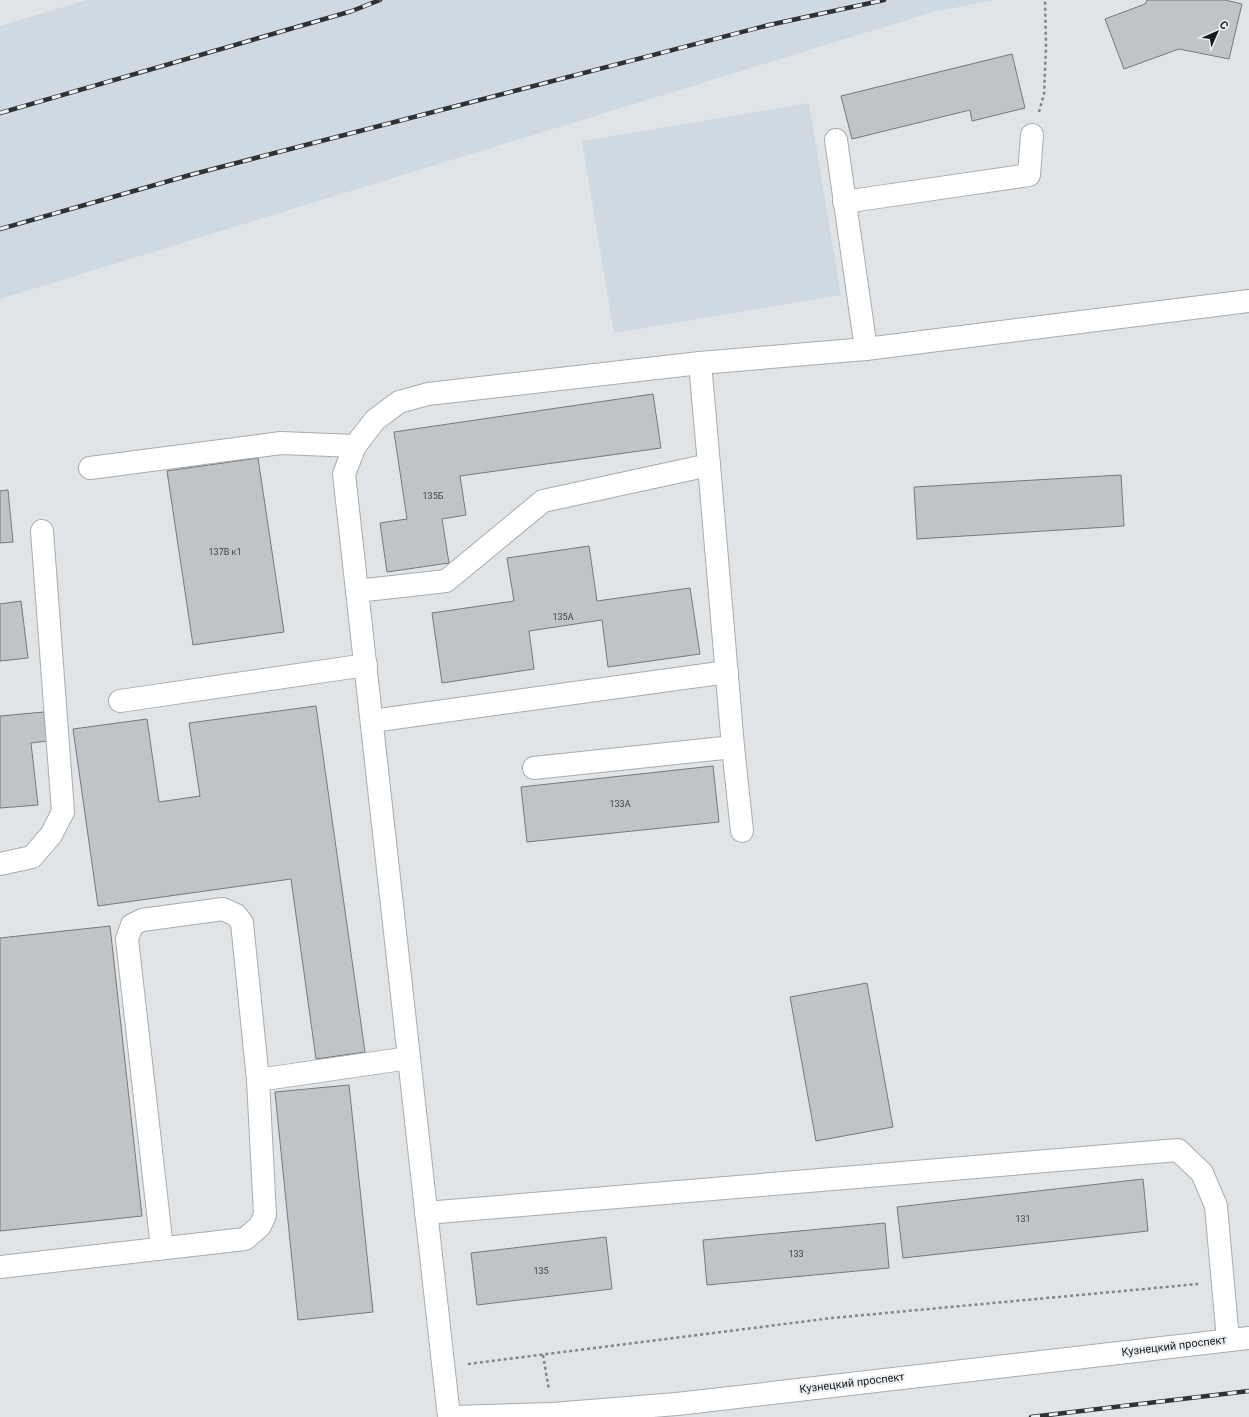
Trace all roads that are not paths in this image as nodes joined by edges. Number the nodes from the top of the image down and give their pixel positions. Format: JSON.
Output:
{"nodes":[{"id":1,"x":1032,"y":135,"type":"dead end"},
{"id":2,"x":836,"y":140,"type":"dead end"},
{"id":3,"x":844,"y":202,"type":"junction"},
{"id":4,"x":1249,"y":301,"type":"edge"},
{"id":5,"x":866,"y":349,"type":"junction"},
{"id":6,"x":700,"y":363,"type":"junction"},
{"id":7,"x":355,"y":446,"type":"junction"},
{"id":8,"x":709,"y":465,"type":"junction"},
{"id":9,"x":90,"y":468,"type":"dead end"},
{"id":10,"x":42,"y":531,"type":"dead end"},
{"id":11,"x":358,"y":591,"type":"junction"},
{"id":12,"x":366,"y":665,"type":"junction"},
{"id":13,"x":727,"y":672,"type":"junction"},
{"id":14,"x":120,"y":701,"type":"dead end"},
{"id":15,"x":372,"y":721,"type":"junction"},
{"id":16,"x":734,"y":747,"type":"junction"},
{"id":17,"x":534,"y":768,"type":"dead end"},
{"id":18,"x":742,"y":831,"type":"dead end"},
{"id":19,"x":0,"y":864,"type":"edge"},
{"id":20,"x":409,"y":1058,"type":"junction"},
{"id":21,"x":258,"y":1080,"type":"junction"},
{"id":22,"x":426,"y":1213,"type":"junction"},
{"id":23,"x":162,"y":1248,"type":"junction"},
{"id":24,"x":0,"y":1267,"type":"edge"},
{"id":25,"x":1249,"y":1338,"type":"edge"},
{"id":26,"x":1228,"y":1340,"type":"junction"},
{"id":27,"x":677,"y":1410,"type":"edge"},
{"id":28,"x":449,"y":1417,"type":"edge"},
{"id":29,"x":454,"y":1417,"type":"edge"}],
"edges":[{"from":1,"to":3,"type":"street"},
{"from":2,"to":3,"type":"street"},
{"from":3,"to":5,"type":"street"},
{"from":4,"to":5,"type":"street"},
{"from":5,"to":6,"type":"street"},
{"from":6,"to":7,"type":"street"},
{"from":6,"to":8,"type":"street"},
{"from":7,"to":9,"type":"street"},
{"from":7,"to":11,"type":"street"},
{"from":8,"to":11,"type":"street"},
{"from":8,"to":13,"type":"street"},
{"from":10,"to":19,"type":"street"},
{"from":11,"to":12,"type":"street"},
{"from":12,"to":14,"type":"street"},
{"from":12,"to":15,"type":"street"},
{"from":13,"to":15,"type":"street"},
{"from":13,"to":16,"type":"street"},
{"from":15,"to":20,"type":"street"},
{"from":16,"to":17,"type":"street"},
{"from":16,"to":18,"type":"street"},
{"from":20,"to":21,"type":"street"},
{"from":20,"to":22,"type":"street"},
{"from":21,"to":23,"type":"street"},
{"from":21,"to":23,"type":"street"},
{"from":22,"to":26,"type":"street"},
{"from":22,"to":28,"type":"street"},
{"from":23,"to":24,"type":"street"},
{"from":25,"to":26,"type":"street","name":"Кузнецкий проспект"},
{"from":26,"to":27,"type":"street","name":"Кузнецкий проспект"},
{"from":27,"to":29,"type":"street","name":"Кузнецкий проспект"}]}
